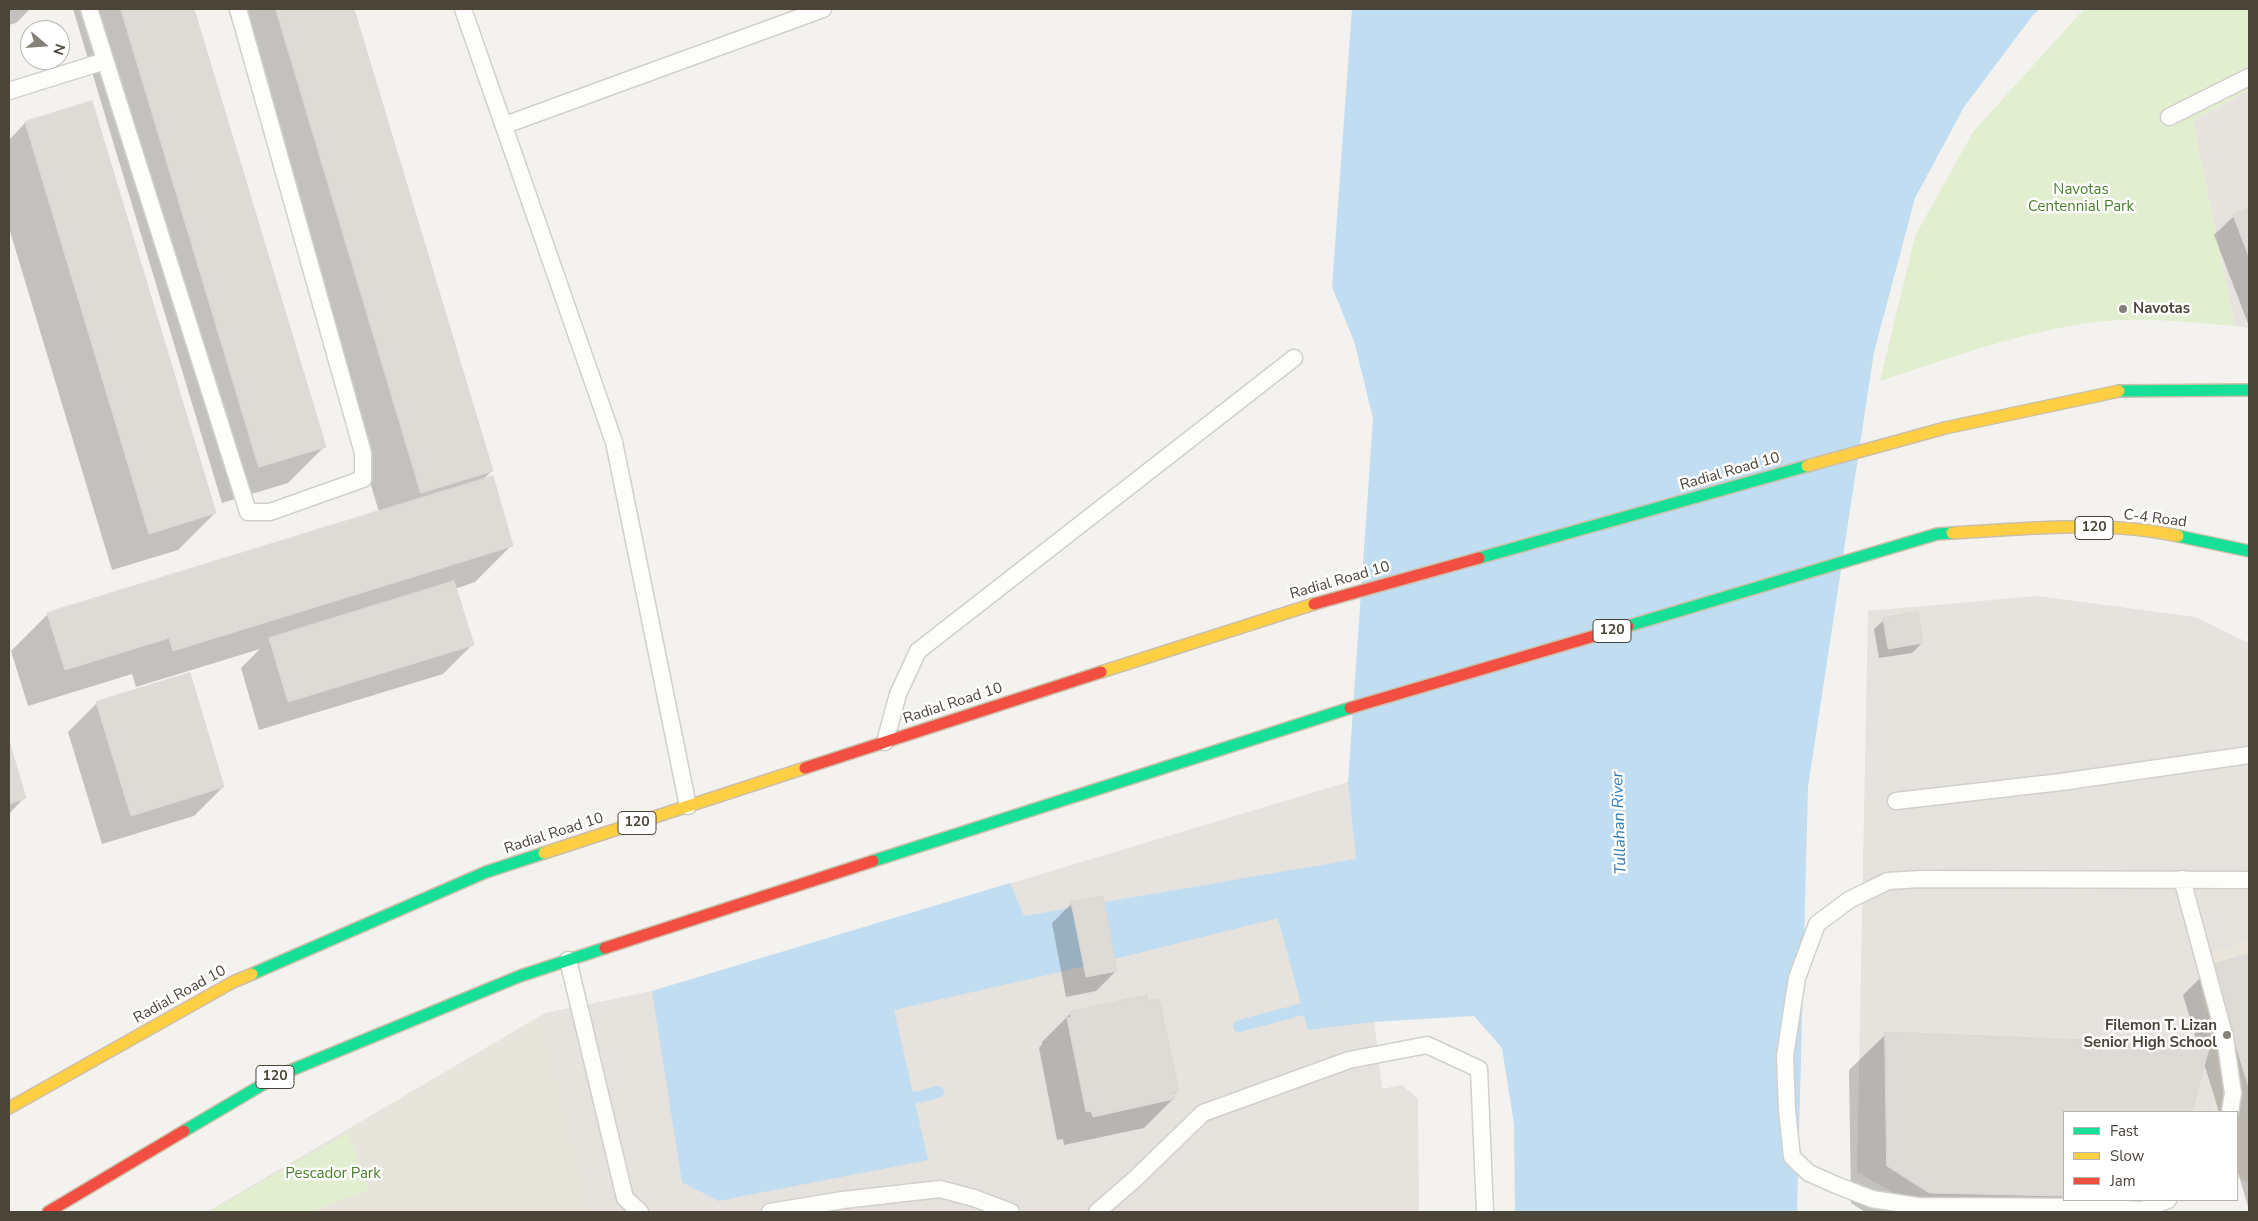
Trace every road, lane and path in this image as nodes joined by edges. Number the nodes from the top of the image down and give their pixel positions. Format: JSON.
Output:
{"nodes":[{"id":1,"x":89,"y":9,"type":"edge"},
{"id":2,"x":238,"y":9,"type":"edge"},
{"id":3,"x":463,"y":9,"type":"edge"},
{"id":4,"x":823,"y":9,"type":"edge"},
{"id":5,"x":105,"y":61,"type":"junction"},
{"id":6,"x":2249,"y":77,"type":"edge"},
{"id":7,"x":9,"y":91,"type":"edge"},
{"id":8,"x":2169,"y":117,"type":"dead end"},
{"id":9,"x":505,"y":126,"type":"junction"},
{"id":10,"x":1294,"y":358,"type":"dead end"},
{"id":11,"x":2249,"y":390,"type":"edge"},
{"id":12,"x":2249,"y":551,"type":"edge"},
{"id":13,"x":885,"y":742,"type":"junction"},
{"id":14,"x":2249,"y":755,"type":"edge"},
{"id":15,"x":1896,"y":801,"type":"dead end"},
{"id":16,"x":688,"y":806,"type":"junction"},
{"id":17,"x":2182,"y":880,"type":"junction"},
{"id":18,"x":2249,"y":880,"type":"edge"},
{"id":19,"x":568,"y":960,"type":"junction"},
{"id":20,"x":9,"y":1108,"type":"edge"},
{"id":21,"x":2230,"y":1111,"type":"edge"},
{"id":22,"x":2165,"y":1201,"type":"edge"},
{"id":23,"x":48,"y":1212,"type":"edge"},
{"id":24,"x":640,"y":1212,"type":"edge"},
{"id":25,"x":770,"y":1212,"type":"edge"},
{"id":26,"x":1011,"y":1212,"type":"edge"},
{"id":27,"x":1096,"y":1212,"type":"edge"},
{"id":28,"x":1485,"y":1212,"type":"edge"}],
"edges":[{"from":1,"to":5,"type":"lane"},
{"from":2,"to":5,"type":"lane"},
{"from":3,"to":9,"type":"lane"},
{"from":4,"to":9,"type":"lane"},
{"from":5,"to":7,"type":"lane"},
{"from":6,"to":8,"type":"lane"},
{"from":9,"to":16,"type":"lane"},
{"from":10,"to":13,"type":"lane"},
{"from":11,"to":13,"type":"highway","name":"Radial Road 10","number":"120"},
{"from":12,"to":19,"type":"highway","name":"C-4 Road","number":"120"},
{"from":13,"to":16,"type":"highway","name":"Radial Road 10","number":"120"},
{"from":14,"to":15,"type":"lane"},
{"from":16,"to":20,"type":"highway","name":"Radial Road 10","number":"120"},
{"from":17,"to":18,"type":"lane"},
{"from":17,"to":21,"type":"lane"},
{"from":17,"to":22,"type":"lane"},
{"from":19,"to":23,"type":"highway","number":"120"},
{"from":19,"to":24,"type":"lane"},
{"from":25,"to":26,"type":"lane"},
{"from":27,"to":28,"type":"lane"}]}
